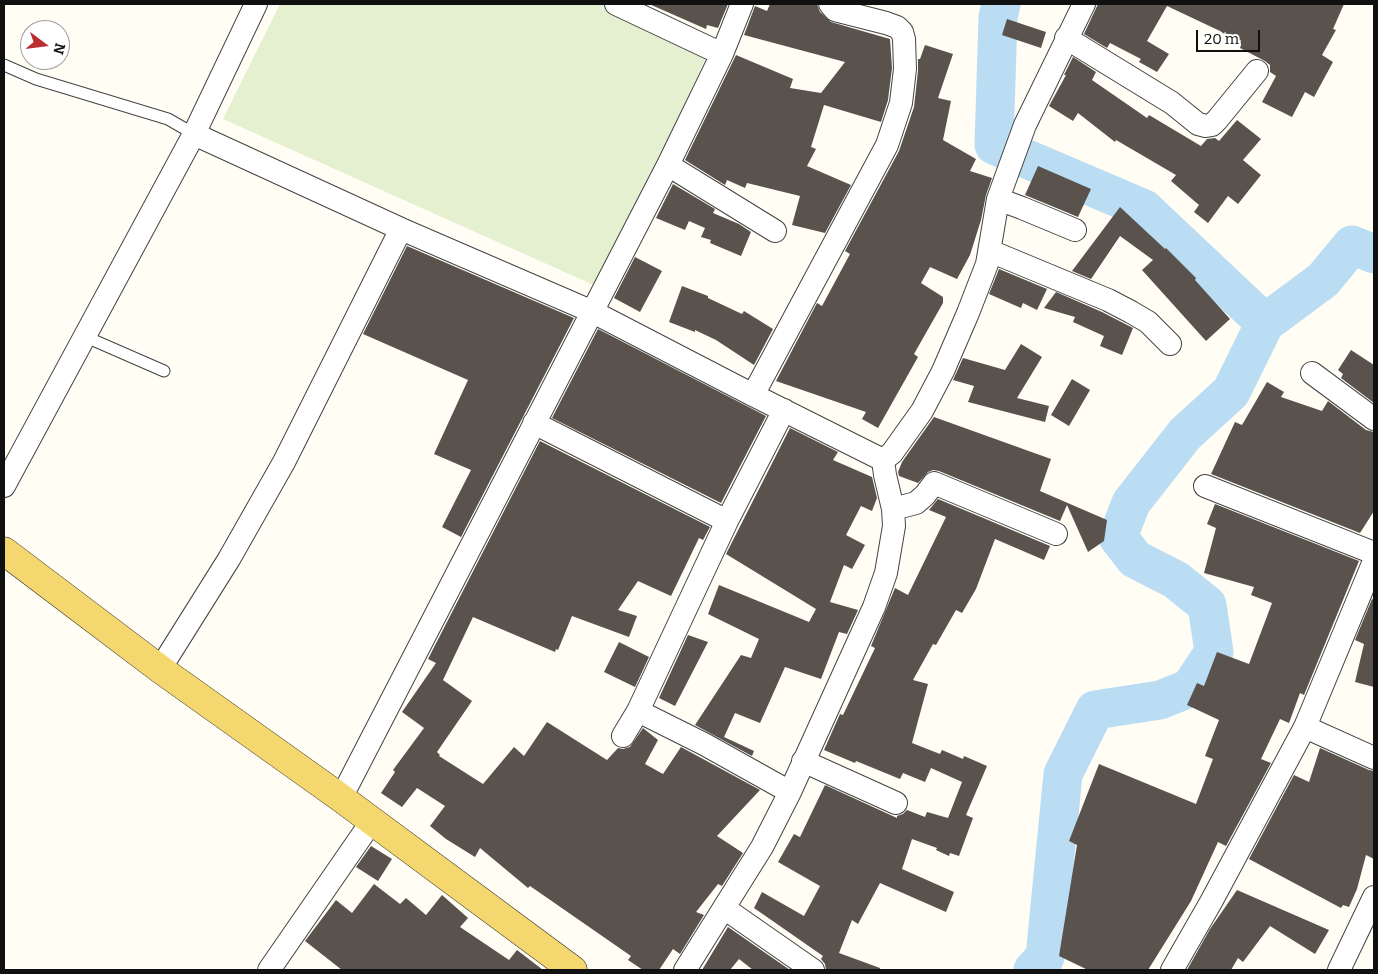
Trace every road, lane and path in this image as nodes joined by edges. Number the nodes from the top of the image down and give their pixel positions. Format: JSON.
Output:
{"nodes":[{"id":1,"x":256,"y":4,"type":"edge"},
{"id":2,"x":616,"y":4,"type":"edge"},
{"id":3,"x":742,"y":4,"type":"edge"},
{"id":4,"x":830,"y":4,"type":"edge"},
{"id":5,"x":1084,"y":4,"type":"edge"},
{"id":6,"x":1066,"y":38,"type":"junction"},
{"id":7,"x":722,"y":54,"type":"junction"},
{"id":8,"x":4,"y":65,"type":"edge"},
{"id":9,"x":1257,"y":71,"type":"dead end"},
{"id":10,"x":194,"y":134,"type":"junction"},
{"id":11,"x":668,"y":165,"type":"junction"},
{"id":12,"x":999,"y":196,"type":"junction"},
{"id":13,"x":401,"y":229,"type":"junction"},
{"id":14,"x":1075,"y":230,"type":"dead end"},
{"id":15,"x":775,"y":232,"type":"dead end"},
{"id":16,"x":990,"y":250,"type":"junction"},
{"id":17,"x":593,"y":312,"type":"junction"},
{"id":18,"x":86,"y":337,"type":"junction"},
{"id":19,"x":1170,"y":344,"type":"dead end"},
{"id":20,"x":164,"y":371,"type":"dead end"},
{"id":21,"x":1312,"y":374,"type":"dead end"},
{"id":22,"x":754,"y":395,"type":"junction"},
{"id":23,"x":784,"y":410,"type":"junction"},
{"id":24,"x":1374,"y":419,"type":"edge"},
{"id":25,"x":534,"y":423,"type":"junction"},
{"id":26,"x":883,"y":460,"type":"junction"},
{"id":27,"x":4,"y":486,"type":"edge"},
{"id":28,"x":1205,"y":486,"type":"dead end"},
{"id":29,"x":893,"y":509,"type":"junction"},
{"id":30,"x":728,"y":521,"type":"junction"},
{"id":31,"x":1056,"y":534,"type":"dead end"},
{"id":32,"x":4,"y":552,"type":"edge"},
{"id":33,"x":1374,"y":553,"type":"edge"},
{"id":34,"x":1374,"y":561,"type":"edge"},
{"id":35,"x":160,"y":669,"type":"junction"},
{"id":36,"x":638,"y":711,"type":"junction"},
{"id":37,"x":1305,"y":727,"type":"junction"},
{"id":38,"x":623,"y":736,"type":"dead end"},
{"id":39,"x":1374,"y":758,"type":"edge"},
{"id":40,"x":803,"y":761,"type":"junction"},
{"id":41,"x":790,"y":792,"type":"junction"},
{"id":42,"x":342,"y":798,"type":"junction"},
{"id":43,"x":896,"y":803,"type":"dead end"},
{"id":44,"x":372,"y":821,"type":"junction"},
{"id":45,"x":1374,"y":897,"type":"edge"},
{"id":46,"x":724,"y":908,"type":"junction"},
{"id":47,"x":269,"y":970,"type":"edge"},
{"id":48,"x":573,"y":970,"type":"edge"},
{"id":49,"x":685,"y":970,"type":"edge"},
{"id":50,"x":813,"y":970,"type":"edge"},
{"id":51,"x":1172,"y":970,"type":"edge"},
{"id":52,"x":1339,"y":970,"type":"edge"}],
"edges":[{"from":1,"to":10,"type":"street"},
{"from":2,"to":7,"type":"street"},
{"from":3,"to":7,"type":"street"},
{"from":4,"to":22,"type":"street"},
{"from":5,"to":6,"type":"street"},
{"from":6,"to":9,"type":"street"},
{"from":6,"to":12,"type":"street"},
{"from":7,"to":11,"type":"street"},
{"from":8,"to":10,"type":"lane"},
{"from":10,"to":13,"type":"street"},
{"from":10,"to":18,"type":"street"},
{"from":11,"to":15,"type":"street"},
{"from":11,"to":17,"type":"street"},
{"from":12,"to":14,"type":"street"},
{"from":12,"to":16,"type":"street"},
{"from":13,"to":17,"type":"street"},
{"from":13,"to":35,"type":"street"},
{"from":16,"to":19,"type":"street"},
{"from":16,"to":26,"type":"street"},
{"from":17,"to":22,"type":"street"},
{"from":17,"to":25,"type":"street"},
{"from":18,"to":20,"type":"lane"},
{"from":18,"to":27,"type":"street"},
{"from":21,"to":24,"type":"street"},
{"from":22,"to":23,"type":"street"},
{"from":23,"to":26,"type":"street"},
{"from":23,"to":30,"type":"street"},
{"from":25,"to":30,"type":"street"},
{"from":25,"to":42,"type":"street"},
{"from":26,"to":29,"type":"street"},
{"from":28,"to":33,"type":"street"},
{"from":29,"to":31,"type":"street"},
{"from":29,"to":40,"type":"street"},
{"from":30,"to":36,"type":"street"},
{"from":32,"to":35,"type":"main road"},
{"from":34,"to":37,"type":"street"},
{"from":35,"to":42,"type":"main road"},
{"from":36,"to":38,"type":"street"},
{"from":36,"to":41,"type":"street"},
{"from":37,"to":39,"type":"street"},
{"from":37,"to":51,"type":"street"},
{"from":40,"to":41,"type":"street"},
{"from":40,"to":43,"type":"street"},
{"from":41,"to":46,"type":"street"},
{"from":42,"to":44,"type":"main road"},
{"from":44,"to":47,"type":"street"},
{"from":44,"to":48,"type":"main road"},
{"from":45,"to":52,"type":"street"},
{"from":46,"to":49,"type":"street"},
{"from":46,"to":50,"type":"street"}]}
